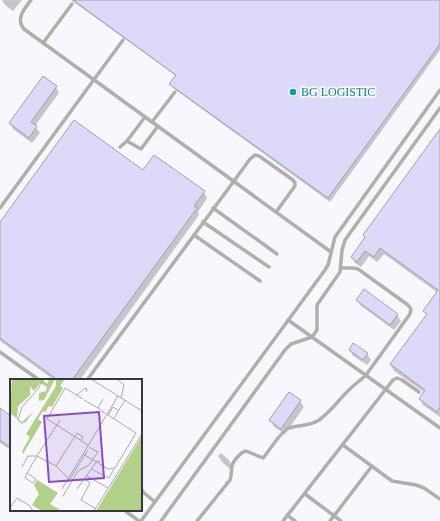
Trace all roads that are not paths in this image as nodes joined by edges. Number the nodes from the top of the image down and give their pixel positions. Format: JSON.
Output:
{"nodes":[{"id":1,"x":31,"y":0,"type":"edge"},
{"id":2,"x":72,"y":4,"type":"dead end"},
{"id":3,"x":123,"y":40,"type":"dead end"},
{"id":4,"x":44,"y":43,"type":"junction"},
{"id":5,"x":94,"y":79,"type":"junction"},
{"id":6,"x":440,"y":90,"type":"edge"},
{"id":7,"x":175,"y":92,"type":"dead end"},
{"id":8,"x":440,"y":108,"type":"edge"},
{"id":9,"x":145,"y":117,"type":"junction"},
{"id":10,"x":152,"y":122,"type":"junction"},
{"id":11,"x":158,"y":126,"type":"junction"},
{"id":12,"x":127,"y":141,"type":"junction"},
{"id":13,"x":120,"y":147,"type":"dead end"},
{"id":14,"x":234,"y":181,"type":"junction"},
{"id":15,"x":0,"y":208,"type":"edge"},
{"id":16,"x":214,"y":208,"type":"junction"},
{"id":17,"x":276,"y":212,"type":"junction"},
{"id":18,"x":203,"y":222,"type":"junction"},
{"id":19,"x":194,"y":235,"type":"junction"},
{"id":20,"x":331,"y":252,"type":"junction"},
{"id":21,"x":277,"y":254,"type":"dead end"},
{"id":22,"x":269,"y":267,"type":"dead end"},
{"id":23,"x":341,"y":268,"type":"junction"},
{"id":24,"x":260,"y":281,"type":"dead end"},
{"id":25,"x":288,"y":320,"type":"junction"},
{"id":26,"x":312,"y":337,"type":"junction"},
{"id":27,"x":0,"y":352,"type":"edge"},
{"id":28,"x":366,"y":375,"type":"junction"},
{"id":29,"x":38,"y":379,"type":"edge"},
{"id":30,"x":88,"y":379,"type":"edge"},
{"id":31,"x":386,"y":390,"type":"junction"},
{"id":32,"x":419,"y":392,"type":"dead end"},
{"id":33,"x":440,"y":428,"type":"edge"},
{"id":34,"x":343,"y":445,"type":"junction"},
{"id":35,"x":372,"y":466,"type":"junction"},
{"id":36,"x":142,"y":489,"type":"edge"},
{"id":37,"x":305,"y":494,"type":"junction"},
{"id":38,"x":440,"y":499,"type":"edge"},
{"id":39,"x":155,"y":502,"type":"junction"},
{"id":40,"x":125,"y":511,"type":"edge"},
{"id":41,"x":287,"y":515,"type":"junction"},
{"id":42,"x":334,"y":516,"type":"junction"},
{"id":43,"x":140,"y":521,"type":"edge"},
{"id":44,"x":162,"y":521,"type":"edge"},
{"id":45,"x":197,"y":521,"type":"edge"},
{"id":46,"x":283,"y":521,"type":"edge"},
{"id":47,"x":295,"y":521,"type":"edge"},
{"id":48,"x":330,"y":521,"type":"edge"},
{"id":49,"x":341,"y":521,"type":"edge"}],
"edges":[{"from":1,"to":4,"type":"lane"},
{"from":2,"to":4,"type":"lane"},
{"from":3,"to":5,"type":"lane"},
{"from":4,"to":5,"type":"lane"},
{"from":5,"to":9,"type":"lane"},
{"from":5,"to":15,"type":"lane"},
{"from":6,"to":20,"type":"lane"},
{"from":7,"to":10,"type":"lane"},
{"from":8,"to":23,"type":"lane"},
{"from":9,"to":10,"type":"lane"},
{"from":9,"to":12,"type":"lane"},
{"from":10,"to":11,"type":"lane"},
{"from":11,"to":12,"type":"lane"},
{"from":11,"to":14,"type":"lane"},
{"from":12,"to":13,"type":"lane"},
{"from":14,"to":16,"type":"lane"},
{"from":14,"to":17,"type":"lane"},
{"from":14,"to":17,"type":"lane"},
{"from":16,"to":18,"type":"lane"},
{"from":16,"to":21,"type":"lane"},
{"from":17,"to":20,"type":"lane"},
{"from":18,"to":19,"type":"lane"},
{"from":18,"to":22,"type":"lane"},
{"from":19,"to":24,"type":"lane"},
{"from":19,"to":30,"type":"lane"},
{"from":20,"to":25,"type":"lane"},
{"from":23,"to":26,"type":"lane"},
{"from":23,"to":28,"type":"lane"},
{"from":25,"to":26,"type":"lane"},
{"from":25,"to":39,"type":"lane"},
{"from":26,"to":28,"type":"lane"},
{"from":26,"to":44,"type":"lane"},
{"from":27,"to":29,"type":"lane"},
{"from":28,"to":31,"type":"lane"},
{"from":28,"to":45,"type":"lane"},
{"from":31,"to":32,"type":"lane"},
{"from":31,"to":33,"type":"lane"},
{"from":31,"to":34,"type":"lane"},
{"from":34,"to":35,"type":"lane"},
{"from":34,"to":37,"type":"lane"},
{"from":35,"to":38,"type":"lane"},
{"from":35,"to":42,"type":"lane"},
{"from":36,"to":39,"type":"lane"},
{"from":37,"to":41,"type":"lane"},
{"from":37,"to":42,"type":"lane"},
{"from":39,"to":43,"type":"lane"},
{"from":40,"to":43,"type":"lane"},
{"from":41,"to":46,"type":"lane"},
{"from":41,"to":47,"type":"lane"},
{"from":42,"to":48,"type":"lane"},
{"from":42,"to":49,"type":"lane"}]}
